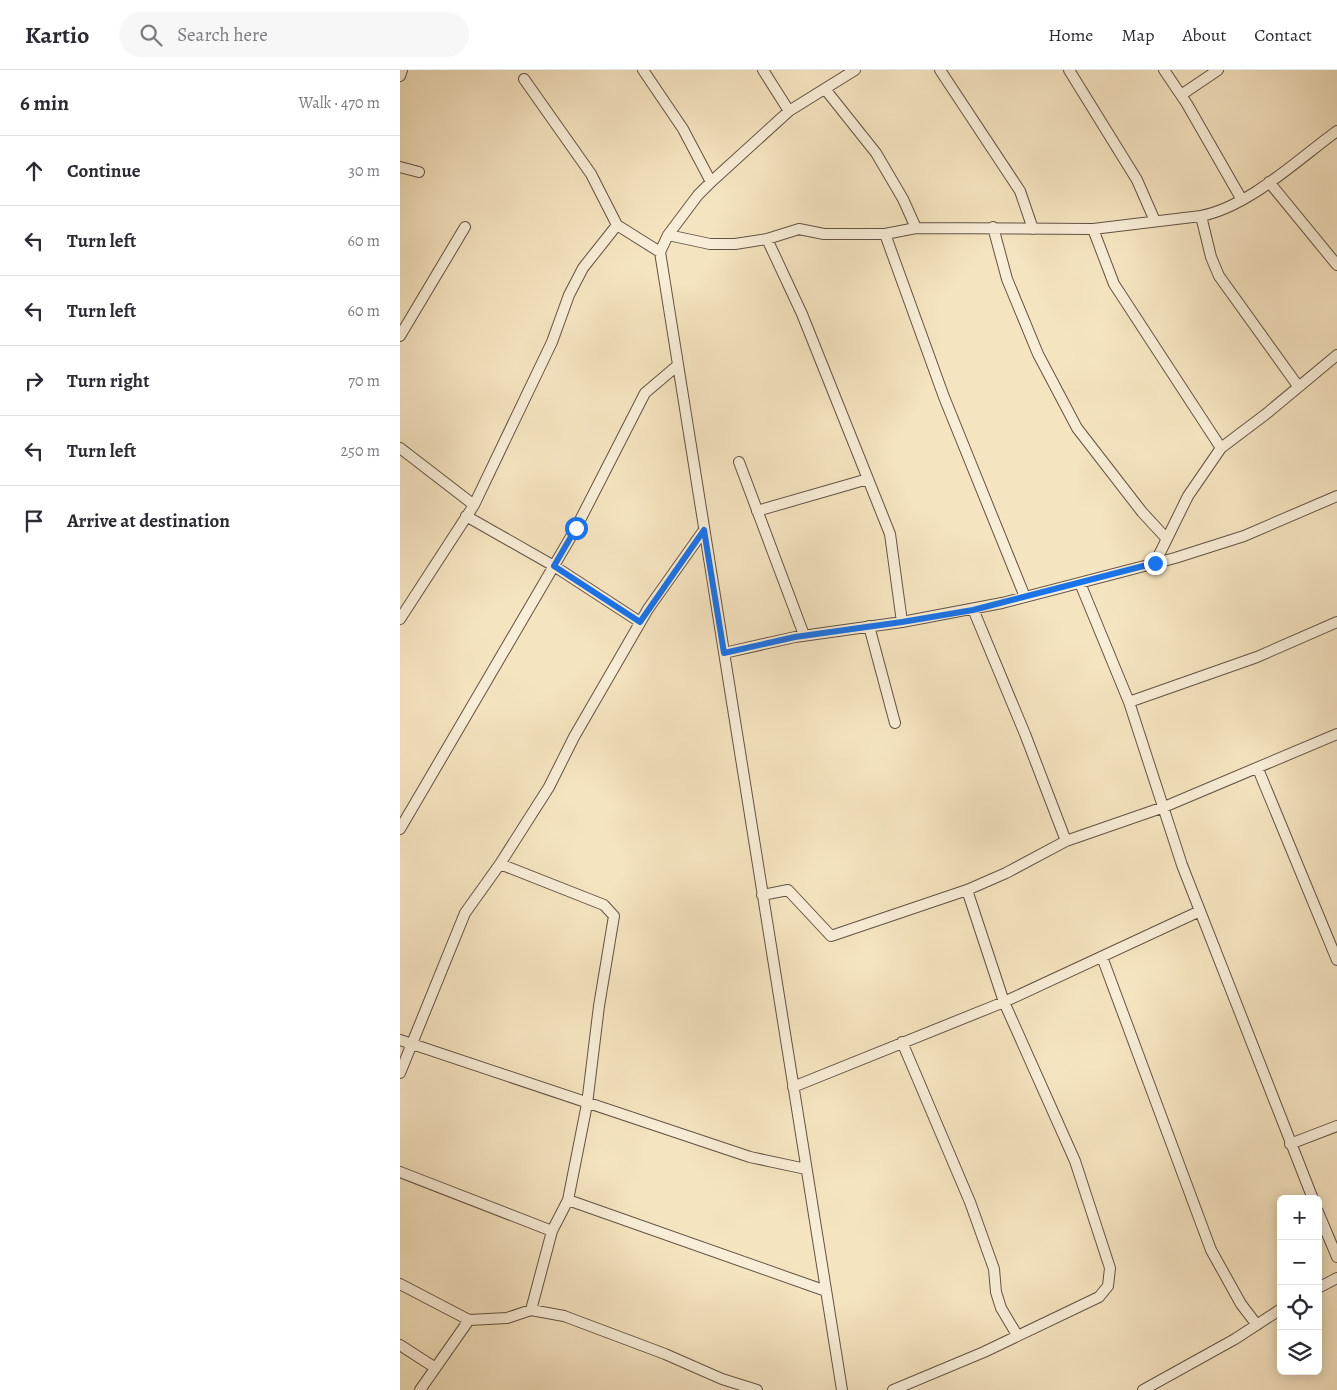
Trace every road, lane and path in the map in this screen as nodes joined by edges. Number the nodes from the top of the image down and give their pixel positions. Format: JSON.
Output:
{"nodes":[{"id":1,"x":402,"y":70,"type":"edge"},
{"id":2,"x":643,"y":70,"type":"edge"},
{"id":3,"x":763,"y":70,"type":"edge"},
{"id":4,"x":855,"y":70,"type":"edge"},
{"id":5,"x":940,"y":70,"type":"edge"},
{"id":6,"x":1069,"y":70,"type":"edge"},
{"id":7,"x":1164,"y":70,"type":"edge"},
{"id":8,"x":1218,"y":70,"type":"edge"},
{"id":9,"x":400,"y":76,"type":"edge"},
{"id":10,"x":524,"y":79,"type":"dead end"},
{"id":11,"x":825,"y":89,"type":"junction"},
{"id":12,"x":1182,"y":95,"type":"junction"},
{"id":13,"x":789,"y":111,"type":"junction"},
{"id":14,"x":1337,"y":131,"type":"edge"},
{"id":15,"x":400,"y":167,"type":"edge"},
{"id":16,"x":419,"y":172,"type":"dead end"},
{"id":17,"x":711,"y":182,"type":"junction"},
{"id":18,"x":1269,"y":182,"type":"junction"},
{"id":19,"x":1242,"y":200,"type":"junction"},
{"id":20,"x":1201,"y":216,"type":"junction"},
{"id":21,"x":1155,"y":221,"type":"junction"},
{"id":22,"x":617,"y":225,"type":"junction"},
{"id":23,"x":465,"y":227,"type":"dead end"},
{"id":24,"x":993,"y":227,"type":"junction"},
{"id":25,"x":916,"y":228,"type":"junction"},
{"id":26,"x":1033,"y":229,"type":"junction"},
{"id":27,"x":1093,"y":229,"type":"junction"},
{"id":28,"x":885,"y":234,"type":"junction"},
{"id":29,"x":668,"y":235,"type":"junction"},
{"id":30,"x":767,"y":239,"type":"junction"},
{"id":31,"x":660,"y":252,"type":"junction"},
{"id":32,"x":1337,"y":265,"type":"edge"},
{"id":33,"x":400,"y":336,"type":"edge"},
{"id":34,"x":1337,"y":355,"type":"edge"},
{"id":35,"x":678,"y":365,"type":"junction"},
{"id":36,"x":1298,"y":386,"type":"junction"},
{"id":37,"x":400,"y":448,"type":"edge"},
{"id":38,"x":1221,"y":448,"type":"junction"},
{"id":39,"x":739,"y":462,"type":"dead end"},
{"id":40,"x":868,"y":479,"type":"junction"},
{"id":41,"x":1337,"y":496,"type":"edge"},
{"id":42,"x":474,"y":505,"type":"junction"},
{"id":43,"x":757,"y":511,"type":"junction"},
{"id":44,"x":466,"y":516,"type":"junction"},
{"id":45,"x":704,"y":530,"type":"junction"},
{"id":46,"x":1166,"y":538,"type":"junction"},
{"id":47,"x":1155,"y":563,"type":"junction"},
{"id":48,"x":554,"y":566,"type":"junction"},
{"id":49,"x":1080,"y":583,"type":"junction"},
{"id":50,"x":1025,"y":597,"type":"junction"},
{"id":51,"x":405,"y":601,"type":"edge"},
{"id":52,"x":973,"y":610,"type":"junction"},
{"id":53,"x":400,"y":619,"type":"edge"},
{"id":54,"x":640,"y":622,"type":"junction"},
{"id":55,"x":902,"y":622,"type":"junction"},
{"id":56,"x":1337,"y":622,"type":"edge"},
{"id":57,"x":869,"y":626,"type":"junction"},
{"id":58,"x":804,"y":635,"type":"junction"},
{"id":59,"x":724,"y":653,"type":"junction"},
{"id":60,"x":1129,"y":702,"type":"junction"},
{"id":61,"x":894,"y":723,"type":"dead end"},
{"id":62,"x":1337,"y":734,"type":"edge"},
{"id":63,"x":1258,"y":770,"type":"junction"},
{"id":64,"x":1164,"y":807,"type":"junction"},
{"id":65,"x":400,"y":829,"type":"edge"},
{"id":66,"x":1066,"y":841,"type":"junction"},
{"id":67,"x":500,"y":864,"type":"junction"},
{"id":68,"x":967,"y":890,"type":"junction"},
{"id":69,"x":762,"y":895,"type":"junction"},
{"id":70,"x":1200,"y":911,"type":"junction"},
{"id":71,"x":1102,"y":957,"type":"junction"},
{"id":72,"x":1337,"y":960,"type":"edge"},
{"id":73,"x":1004,"y":1002,"type":"junction"},
{"id":74,"x":400,"y":1040,"type":"edge"},
{"id":75,"x":902,"y":1042,"type":"junction"},
{"id":76,"x":412,"y":1044,"type":"junction"},
{"id":77,"x":400,"y":1073,"type":"edge"},
{"id":78,"x":793,"y":1087,"type":"junction"},
{"id":79,"x":587,"y":1104,"type":"junction"},
{"id":80,"x":1337,"y":1126,"type":"edge"},
{"id":81,"x":1290,"y":1144,"type":"junction"},
{"id":82,"x":806,"y":1170,"type":"junction"},
{"id":83,"x":400,"y":1172,"type":"edge"},
{"id":84,"x":1311,"y":1195,"type":"edge"},
{"id":85,"x":568,"y":1200,"type":"junction"},
{"id":86,"x":1322,"y":1221,"type":"edge"},
{"id":87,"x":552,"y":1231,"type":"junction"},
{"id":88,"x":1337,"y":1257,"type":"edge"},
{"id":89,"x":1337,"y":1278,"type":"edge"},
{"id":90,"x":400,"y":1284,"type":"edge"},
{"id":91,"x":1322,"y":1286,"type":"edge"},
{"id":92,"x":826,"y":1291,"type":"junction"},
{"id":93,"x":531,"y":1310,"type":"junction"},
{"id":94,"x":1277,"y":1312,"type":"edge"},
{"id":95,"x":469,"y":1320,"type":"junction"},
{"id":96,"x":1257,"y":1325,"type":"junction"},
{"id":97,"x":1017,"y":1335,"type":"junction"},
{"id":98,"x":400,"y":1345,"type":"edge"},
{"id":99,"x":434,"y":1367,"type":"junction"},
{"id":100,"x":420,"y":1390,"type":"edge"},
{"id":101,"x":757,"y":1390,"type":"edge"},
{"id":102,"x":842,"y":1390,"type":"edge"},
{"id":103,"x":893,"y":1390,"type":"edge"},
{"id":104,"x":1143,"y":1390,"type":"edge"}],
"edges":[{"from":1,"to":9,"type":"street"},
{"from":2,"to":17,"type":"street"},
{"from":3,"to":13,"type":"street"},
{"from":4,"to":11,"type":"street"},
{"from":5,"to":26,"type":"street"},
{"from":6,"to":21,"type":"street"},
{"from":7,"to":12,"type":"street"},
{"from":8,"to":12,"type":"street"},
{"from":10,"to":22,"type":"street"},
{"from":11,"to":13,"type":"street"},
{"from":11,"to":25,"type":"street"},
{"from":12,"to":19,"type":"street"},
{"from":13,"to":17,"type":"street"},
{"from":14,"to":18,"type":"street"},
{"from":15,"to":16,"type":"street"},
{"from":17,"to":29,"type":"street"},
{"from":18,"to":19,"type":"street"},
{"from":18,"to":32,"type":"street"},
{"from":19,"to":20,"type":"street"},
{"from":20,"to":21,"type":"street"},
{"from":20,"to":36,"type":"street"},
{"from":21,"to":27,"type":"street"},
{"from":22,"to":31,"type":"street"},
{"from":22,"to":42,"type":"street"},
{"from":23,"to":33,"type":"street"},
{"from":24,"to":25,"type":"street"},
{"from":24,"to":26,"type":"street"},
{"from":24,"to":46,"type":"street"},
{"from":25,"to":28,"type":"street"},
{"from":26,"to":27,"type":"street"},
{"from":27,"to":38,"type":"street"},
{"from":28,"to":30,"type":"street"},
{"from":28,"to":50,"type":"street"},
{"from":29,"to":30,"type":"street"},
{"from":29,"to":31,"type":"street"},
{"from":30,"to":40,"type":"street"},
{"from":31,"to":35,"type":"street"},
{"from":34,"to":36,"type":"street"},
{"from":35,"to":45,"type":"street"},
{"from":35,"to":48,"type":"street"},
{"from":36,"to":38,"type":"street"},
{"from":37,"to":42,"type":"street"},
{"from":38,"to":46,"type":"street"},
{"from":39,"to":43,"type":"street"},
{"from":40,"to":43,"type":"street"},
{"from":40,"to":55,"type":"street"},
{"from":41,"to":47,"type":"street"},
{"from":42,"to":44,"type":"street"},
{"from":43,"to":58,"type":"street"},
{"from":44,"to":48,"type":"street"},
{"from":44,"to":51,"type":"street"},
{"from":45,"to":54,"type":"street"},
{"from":45,"to":59,"type":"street"},
{"from":46,"to":47,"type":"street"},
{"from":47,"to":49,"type":"street"},
{"from":48,"to":54,"type":"street"},
{"from":48,"to":65,"type":"street"},
{"from":49,"to":50,"type":"street"},
{"from":49,"to":60,"type":"street"},
{"from":50,"to":52,"type":"street"},
{"from":51,"to":53,"type":"street"},
{"from":52,"to":55,"type":"street"},
{"from":52,"to":66,"type":"street"},
{"from":54,"to":67,"type":"street"},
{"from":55,"to":57,"type":"street"},
{"from":56,"to":60,"type":"street"},
{"from":57,"to":58,"type":"street"},
{"from":57,"to":61,"type":"street"},
{"from":58,"to":59,"type":"street"},
{"from":59,"to":69,"type":"street"},
{"from":60,"to":64,"type":"street"},
{"from":62,"to":63,"type":"street"},
{"from":63,"to":64,"type":"street"},
{"from":63,"to":72,"type":"street"},
{"from":64,"to":66,"type":"street"},
{"from":64,"to":70,"type":"street"},
{"from":66,"to":68,"type":"street"},
{"from":67,"to":76,"type":"street"},
{"from":67,"to":79,"type":"street"},
{"from":68,"to":69,"type":"street"},
{"from":68,"to":73,"type":"street"},
{"from":69,"to":78,"type":"street"},
{"from":70,"to":71,"type":"street"},
{"from":70,"to":81,"type":"street"},
{"from":71,"to":73,"type":"street"},
{"from":71,"to":96,"type":"street"},
{"from":73,"to":75,"type":"street"},
{"from":73,"to":97,"type":"street"},
{"from":74,"to":76,"type":"street"},
{"from":75,"to":78,"type":"street"},
{"from":75,"to":97,"type":"street"},
{"from":76,"to":77,"type":"street"},
{"from":76,"to":79,"type":"street"},
{"from":78,"to":82,"type":"street"},
{"from":79,"to":82,"type":"street"},
{"from":79,"to":85,"type":"street"},
{"from":80,"to":81,"type":"street"},
{"from":81,"to":84,"type":"street"},
{"from":82,"to":92,"type":"street"},
{"from":83,"to":87,"type":"street"},
{"from":85,"to":87,"type":"street"},
{"from":85,"to":92,"type":"street"},
{"from":86,"to":88,"type":"street"},
{"from":87,"to":93,"type":"street"},
{"from":89,"to":91,"type":"street"},
{"from":90,"to":95,"type":"street"},
{"from":92,"to":102,"type":"street"},
{"from":93,"to":95,"type":"street"},
{"from":93,"to":101,"type":"street"},
{"from":94,"to":96,"type":"street"},
{"from":95,"to":99,"type":"street"},
{"from":96,"to":104,"type":"street"},
{"from":97,"to":103,"type":"street"},
{"from":98,"to":99,"type":"street"},
{"from":99,"to":100,"type":"street"}]}
